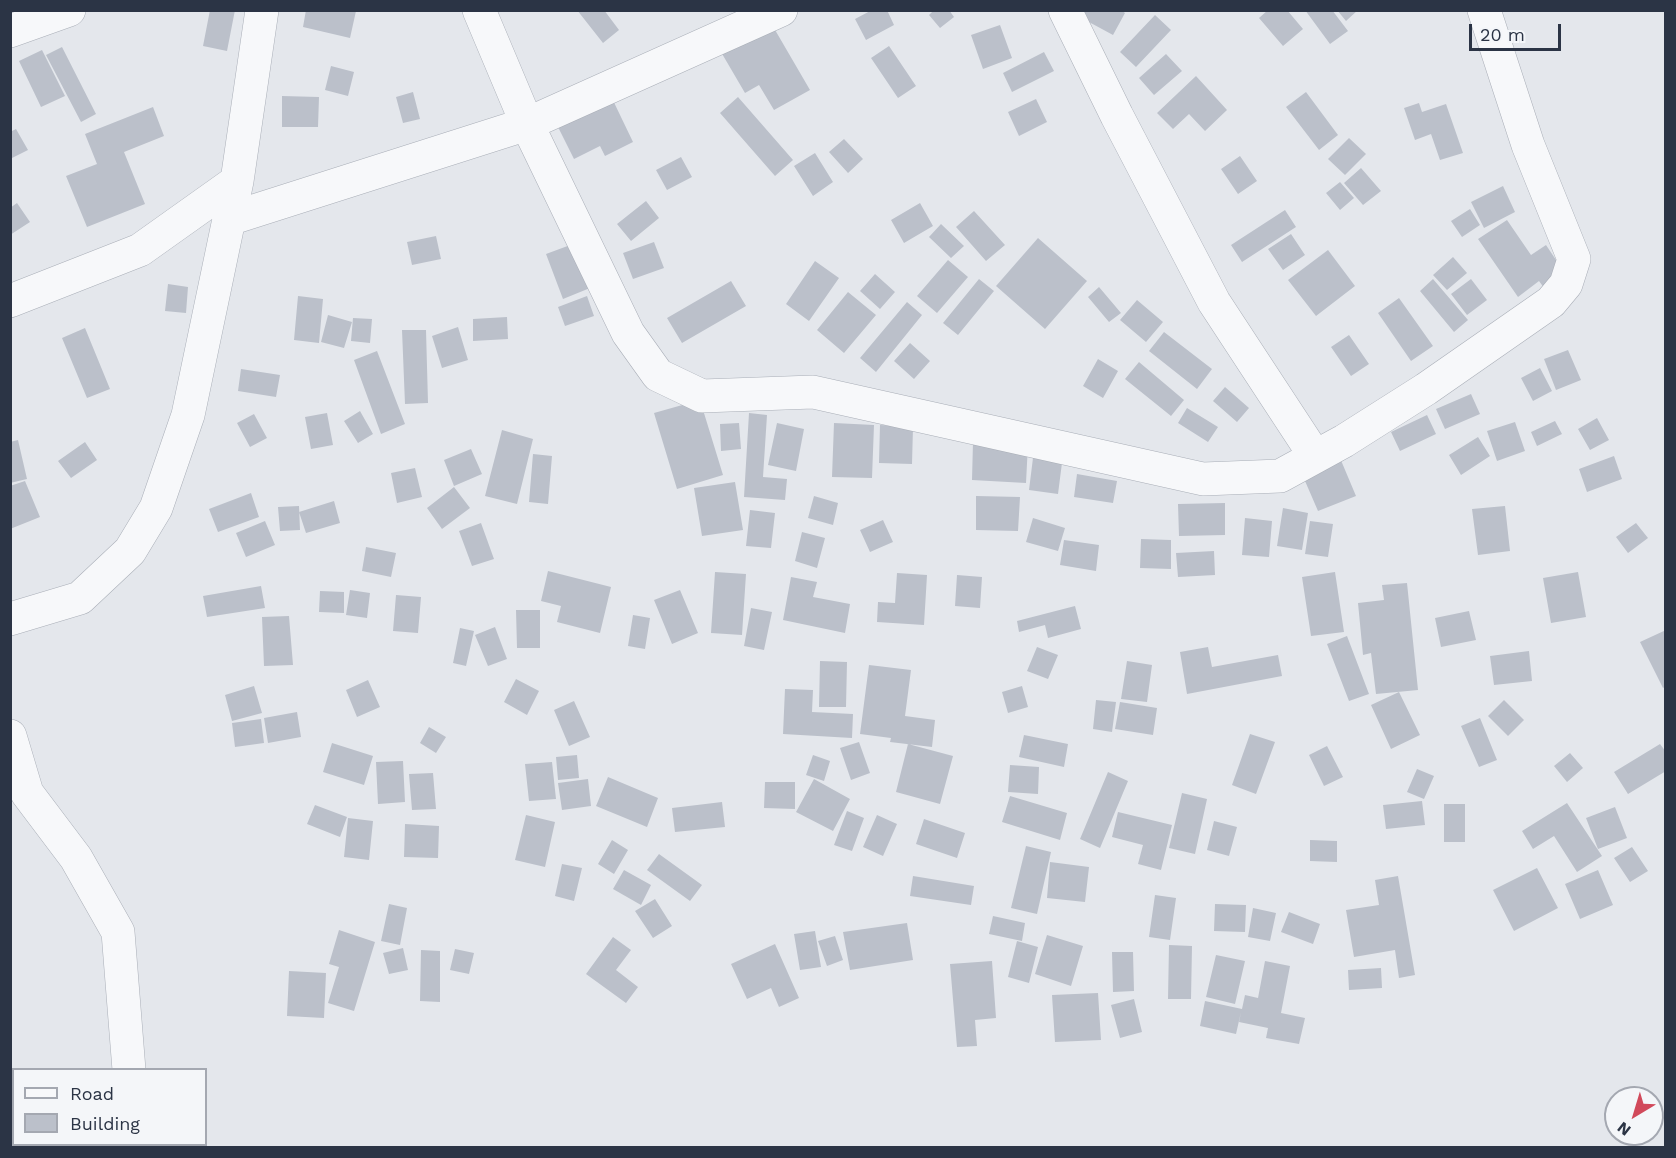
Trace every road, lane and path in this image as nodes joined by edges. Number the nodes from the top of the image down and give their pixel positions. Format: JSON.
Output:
{"nodes":[{"id":1,"x":69,"y":10,"type":"edge"},
{"id":2,"x":262,"y":10,"type":"edge"},
{"id":3,"x":479,"y":10,"type":"edge"},
{"id":4,"x":781,"y":10,"type":"edge"},
{"id":5,"x":1065,"y":10,"type":"edge"},
{"id":6,"x":1484,"y":10,"type":"edge"},
{"id":7,"x":10,"y":32,"type":"edge"},
{"id":8,"x":526,"y":124,"type":"junction"},
{"id":9,"x":237,"y":181,"type":"junction"},
{"id":10,"x":229,"y":219,"type":"junction"},
{"id":11,"x":10,"y":301,"type":"edge"},
{"id":12,"x":1315,"y":456,"type":"junction"},
{"id":13,"x":10,"y":619,"type":"edge"},
{"id":14,"x":10,"y":736,"type":"edge"},
{"id":15,"x":129,"y":1068,"type":"edge"}],
"edges":[{"from":1,"to":7,"type":"street"},
{"from":2,"to":9,"type":"street"},
{"from":3,"to":8,"type":"street"},
{"from":4,"to":8,"type":"street"},
{"from":5,"to":12,"type":"street"},
{"from":6,"to":12,"type":"street"},
{"from":8,"to":10,"type":"street"},
{"from":8,"to":12,"type":"street"},
{"from":9,"to":10,"type":"street"},
{"from":9,"to":11,"type":"street"},
{"from":10,"to":13,"type":"street"},
{"from":14,"to":15,"type":"street"}]}
